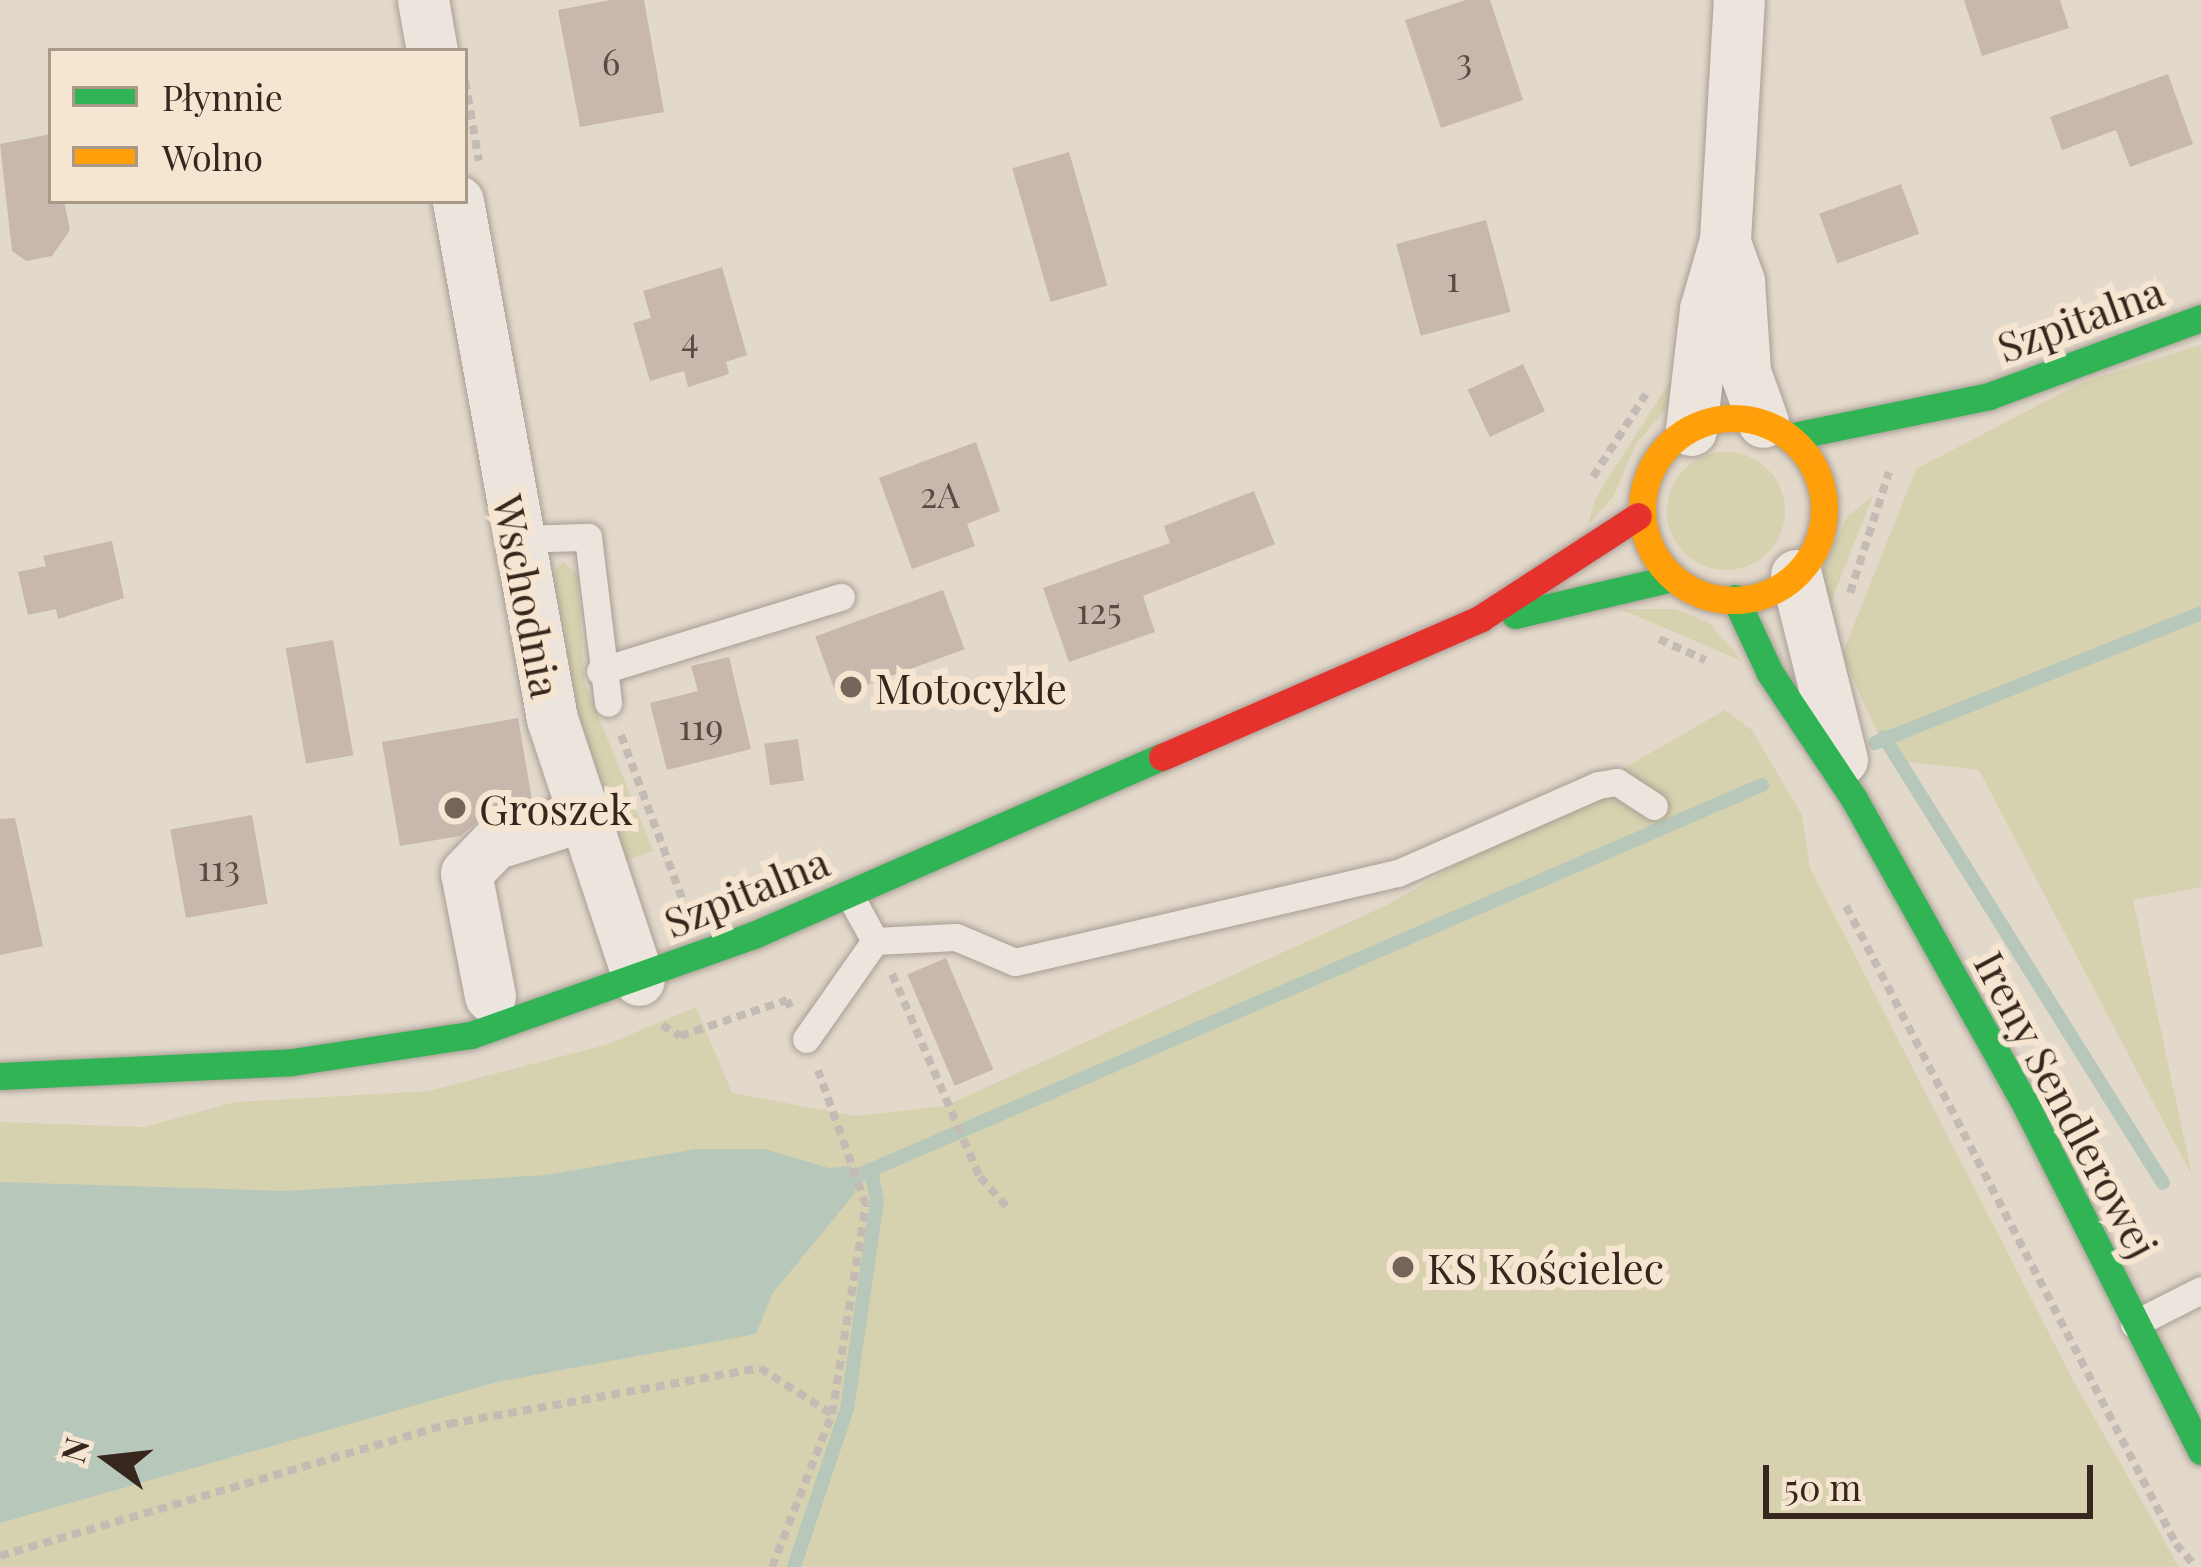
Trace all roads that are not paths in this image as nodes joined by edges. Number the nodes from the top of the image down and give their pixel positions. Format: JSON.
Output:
{"nodes":[{"id":1,"x":423,"y":0,"type":"edge"},
{"id":2,"x":1739,"y":0,"type":"edge"},
{"id":3,"x":431,"y":48,"type":"edge"},
{"id":4,"x":459,"y":204,"type":"edge"},
{"id":5,"x":1725,"y":240,"type":"junction"},
{"id":6,"x":2201,"y":318,"type":"edge"},
{"id":7,"x":1989,"y":396,"type":"junction"},
{"id":8,"x":1776,"y":429,"type":"junction"},
{"id":9,"x":1691,"y":430,"type":"junction"},
{"id":10,"x":1918,"y":446,"type":"dead end"},
{"id":11,"x":1638,"y":516,"type":"junction"},
{"id":12,"x":516,"y":538,"type":"junction"},
{"id":13,"x":1796,"y":575,"type":"junction"},
{"id":14,"x":1673,"y":578,"type":"junction"},
{"id":15,"x":841,"y":597,"type":"dead end"},
{"id":16,"x":1735,"y":598,"type":"junction"},
{"id":17,"x":1481,"y":618,"type":"junction"},
{"id":18,"x":600,"y":671,"type":"junction"},
{"id":19,"x":608,"y":704,"type":"dead end"},
{"id":20,"x":1854,"y":800,"type":"junction"},
{"id":21,"x":1654,"y":806,"type":"dead end"},
{"id":22,"x":583,"y":816,"type":"junction"},
{"id":23,"x":849,"y":894,"type":"junction"},
{"id":24,"x":874,"y":941,"type":"junction"},
{"id":25,"x":639,"y":980,"type":"junction"},
{"id":26,"x":490,"y":996,"type":"dead end"},
{"id":27,"x":806,"y":1039,"type":"road end"},
{"id":28,"x":0,"y":1076,"type":"edge"},
{"id":29,"x":2201,"y":1290,"type":"edge"},
{"id":30,"x":2134,"y":1324,"type":"junction"},
{"id":31,"x":2201,"y":1451,"type":"edge"}],
"edges":[{"from":1,"to":3,"type":"street"},
{"from":2,"to":5,"type":"street"},
{"from":4,"to":12,"type":"street","name":"Wschodnia"},
{"from":5,"to":8,"type":"street"},
{"from":5,"to":9,"type":"street"},
{"from":6,"to":7,"type":"main road","name":"Szpitalna"},
{"from":7,"to":8,"type":"main road","name":"Szpitalna"},
{"from":7,"to":10,"type":"main road","name":"Szpitalna"},
{"from":8,"to":9,"type":"main road"},
{"from":8,"to":13,"type":"main road"},
{"from":9,"to":11,"type":"main road"},
{"from":11,"to":14,"type":"main road"},
{"from":11,"to":17,"type":"main road","name":"Szpitalna"},
{"from":12,"to":18,"type":"lane"},
{"from":12,"to":22,"type":"street","name":"Wschodnia"},
{"from":13,"to":16,"type":"main road"},
{"from":13,"to":20,"type":"street"},
{"from":14,"to":16,"type":"main road"},
{"from":14,"to":17,"type":"main road","name":"Szpitalna"},
{"from":15,"to":18,"type":"lane"},
{"from":16,"to":20,"type":"main road","name":"Ireny Sendlerowej"},
{"from":17,"to":23,"type":"main road","name":"Szpitalna"},
{"from":18,"to":19,"type":"lane"},
{"from":20,"to":30,"type":"main road","name":"Ireny Sendlerowej"},
{"from":21,"to":24,"type":"lane"},
{"from":22,"to":25,"type":"street","name":"Wschodnia"},
{"from":22,"to":26,"type":"street"},
{"from":23,"to":24,"type":"lane"},
{"from":23,"to":25,"type":"main road","name":"Szpitalna"},
{"from":24,"to":27,"type":"lane"},
{"from":25,"to":28,"type":"main road","name":"Szpitalna"},
{"from":29,"to":30,"type":"lane"},
{"from":30,"to":31,"type":"main road","name":"Ireny Sendlerowej"}]}
